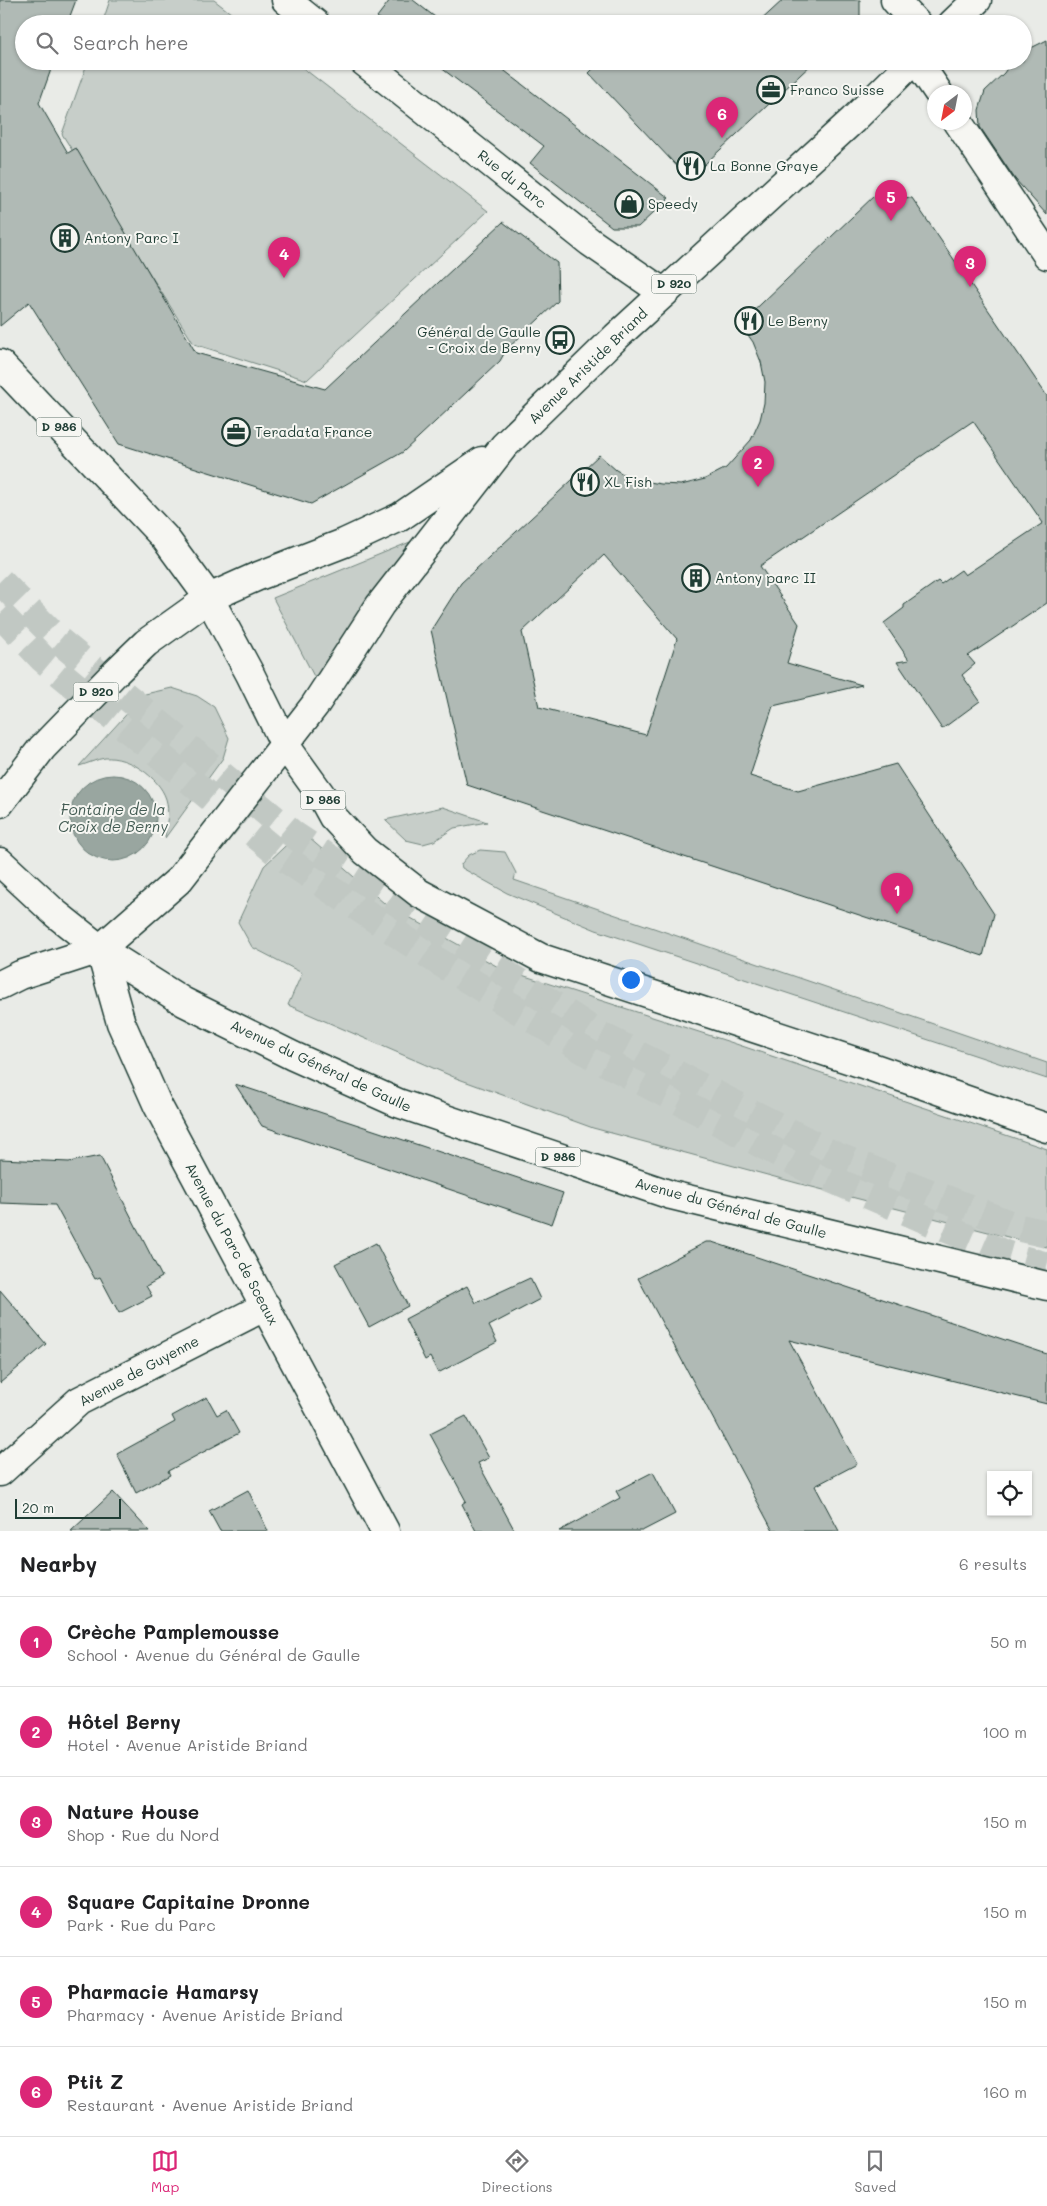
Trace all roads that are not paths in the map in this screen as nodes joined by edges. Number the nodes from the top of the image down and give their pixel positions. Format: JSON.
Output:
{"nodes":[{"id":1,"x":286,"y":0,"type":"edge"},
{"id":2,"x":895,"y":0,"type":"edge"},
{"id":3,"x":977,"y":0,"type":"edge"},
{"id":4,"x":305,"y":15,"type":"edge"},
{"id":5,"x":909,"y":15,"type":"edge"},
{"id":6,"x":961,"y":15,"type":"edge"},
{"id":7,"x":374,"y":70,"type":"edge"},
{"id":8,"x":904,"y":70,"type":"edge"},
{"id":9,"x":923,"y":70,"type":"edge"},
{"id":10,"x":933,"y":85,"type":"edge"},
{"id":11,"x":963,"y":130,"type":"edge"},
{"id":12,"x":1047,"y":255,"type":"edge"},
{"id":13,"x":664,"y":293,"type":"junction"},
{"id":14,"x":0,"y":364,"type":"edge"},
{"id":15,"x":504,"y":446,"type":"junction"},
{"id":16,"x":209,"y":598,"type":"junction"},
{"id":17,"x":285,"y":745,"type":"junction"},
{"id":18,"x":0,"y":803,"type":"edge"},
{"id":19,"x":0,"y":862,"type":"edge"},
{"id":20,"x":100,"y":949,"type":"junction"},
{"id":21,"x":0,"y":985,"type":"edge"},
{"id":22,"x":1047,"y":1128,"type":"edge"},
{"id":23,"x":1047,"y":1286,"type":"edge"},
{"id":24,"x":266,"y":1306,"type":"junction"},
{"id":25,"x":0,"y":1472,"type":"edge"},
{"id":26,"x":385,"y":1531,"type":"edge"}],
"edges":[{"from":1,"to":4,"type":"main road"},
{"from":2,"to":5,"type":"main road"},
{"from":3,"to":6,"type":"main road"},
{"from":7,"to":13,"type":"main road","name":"Rue du Parc"},
{"from":8,"to":13,"type":"main road","name":"Avenue Aristide Briand","number":"D 920"},
{"from":9,"to":10,"type":"main road"},
{"from":11,"to":12,"type":"main road"},
{"from":13,"to":15,"type":"main road","name":"Avenue Aristide Briand","number":"D 920"},
{"from":14,"to":16,"type":"main road","number":"D 986"},
{"from":15,"to":16,"type":"main road","name":"Avenue Aristide Briand","number":"D 920"},
{"from":15,"to":17,"type":"main road","name":"Avenue Aristide Briand","number":"D 920"},
{"from":16,"to":17,"type":"main road","number":"D 986"},
{"from":16,"to":18,"type":"main road","number":"D 920"},
{"from":17,"to":20,"type":"main road","number":"D 920"},
{"from":17,"to":22,"type":"main road","number":"D 986"},
{"from":19,"to":20,"type":"main road","number":"D 986"},
{"from":20,"to":21,"type":"main road","number":"D 920"},
{"from":20,"to":23,"type":"main road","name":"Avenue du Général de Gaulle","number":"D 986"},
{"from":20,"to":24,"type":"main road","name":"Avenue du Parc de Sceaux"},
{"from":24,"to":25,"type":"main road","name":"Avenue de Guyenne"},
{"from":24,"to":26,"type":"main road","name":"Avenue du Parc de Sceaux"}]}
